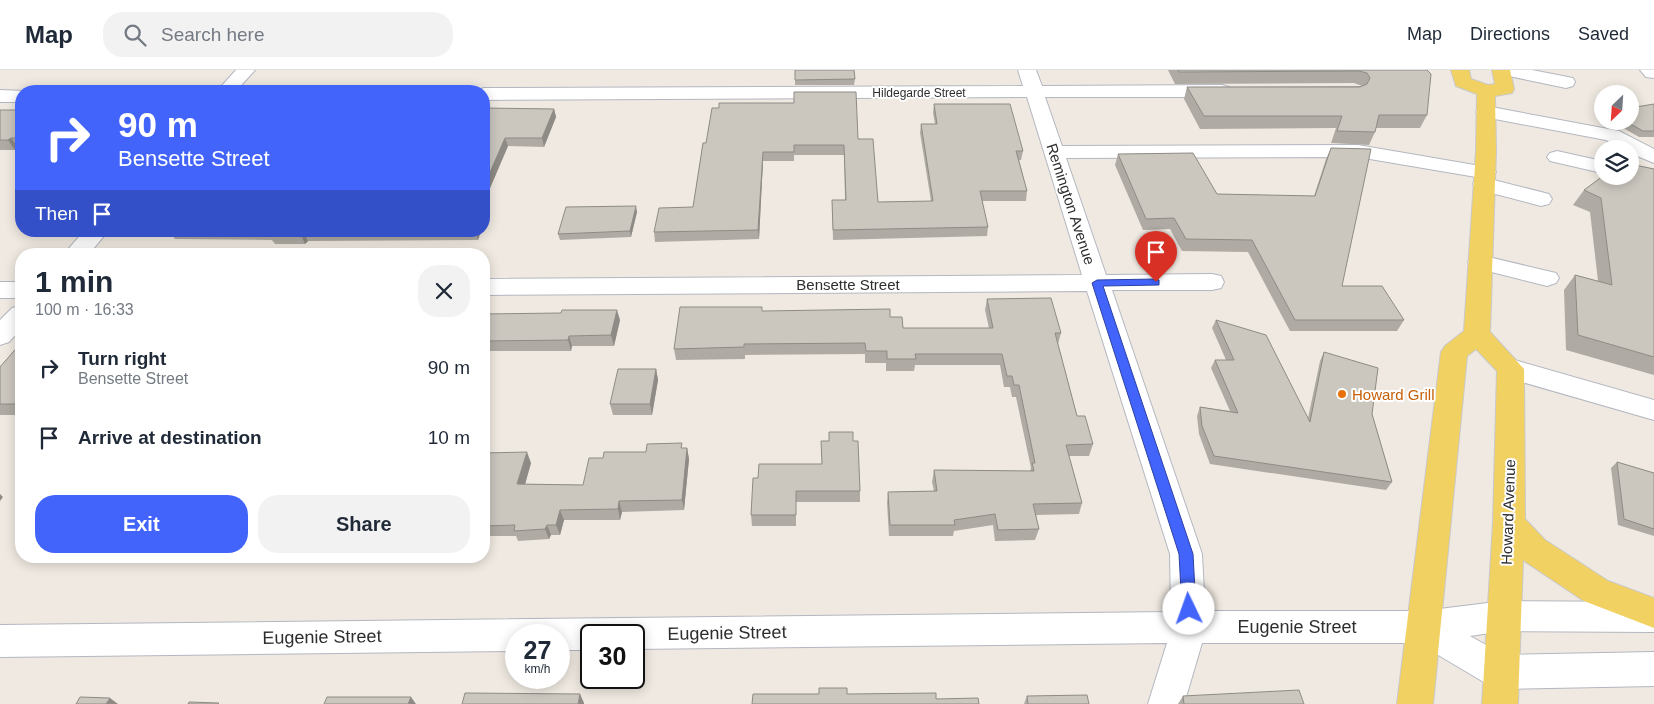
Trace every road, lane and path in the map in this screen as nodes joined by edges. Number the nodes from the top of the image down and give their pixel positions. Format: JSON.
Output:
{"nodes":[{"id":1,"x":246,"y":70,"type":"edge"},
{"id":2,"x":1460,"y":70,"type":"edge"},
{"id":3,"x":1503,"y":70,"type":"edge"},
{"id":4,"x":1031,"y":81,"type":"edge"},
{"id":5,"x":1566,"y":82,"type":"dead end"},
{"id":6,"x":232,"y":85,"type":"edge"},
{"id":7,"x":1236,"y":91,"type":"edge"},
{"id":8,"x":490,"y":94,"type":"edge"},
{"id":9,"x":0,"y":96,"type":"edge"},
{"id":10,"x":15,"y":96,"type":"edge"},
{"id":11,"x":1486,"y":101,"type":"junction"},
{"id":12,"x":1054,"y":152,"type":"junction"},
{"id":13,"x":1557,"y":157,"type":"dead end"},
{"id":14,"x":1654,"y":157,"type":"edge"},
{"id":15,"x":1594,"y":165,"type":"edge"},
{"id":16,"x":1484,"y":178,"type":"junction"},
{"id":17,"x":1541,"y":199,"type":"dead end"},
{"id":18,"x":92,"y":237,"type":"edge"},
{"id":19,"x":81,"y":248,"type":"edge"},
{"id":20,"x":1480,"y":262,"type":"junction"},
{"id":21,"x":1547,"y":278,"type":"dead end"},
{"id":22,"x":1212,"y":282,"type":"dead end"},
{"id":23,"x":1097,"y":283,"type":"junction"},
{"id":24,"x":490,"y":287,"type":"edge"},
{"id":25,"x":0,"y":290,"type":"edge"},
{"id":26,"x":15,"y":290,"type":"edge"},
{"id":27,"x":15,"y":320,"type":"edge"},
{"id":28,"x":1477,"y":334,"type":"junction"},
{"id":29,"x":0,"y":336,"type":"edge"},
{"id":30,"x":1511,"y":370,"type":"junction"},
{"id":31,"x":1654,"y":410,"type":"edge"},
{"id":32,"x":1509,"y":523,"type":"junction"},
{"id":33,"x":1654,"y":615,"type":"edge"},
{"id":34,"x":1504,"y":616,"type":"junction"},
{"id":35,"x":1190,"y":627,"type":"junction"},
{"id":36,"x":1423,"y":627,"type":"junction"},
{"id":37,"x":0,"y":641,"type":"edge"},
{"id":38,"x":1654,"y":669,"type":"edge"},
{"id":39,"x":1500,"y":688,"type":"edge"},
{"id":40,"x":1166,"y":704,"type":"edge"},
{"id":41,"x":1415,"y":704,"type":"edge"}],
"edges":[{"from":1,"to":6,"type":"street"},
{"from":2,"to":11,"type":"main road"},
{"from":3,"to":5,"type":"street"},
{"from":3,"to":11,"type":"main road"},
{"from":4,"to":7,"type":"street","name":"Hildegarde Street"},
{"from":4,"to":8,"type":"street","name":"Hildegarde Street"},
{"from":4,"to":12,"type":"street","name":"Remington Avenue"},
{"from":9,"to":10,"type":"street"},
{"from":11,"to":14,"type":"street"},
{"from":11,"to":16,"type":"main road"},
{"from":12,"to":16,"type":"street"},
{"from":12,"to":23,"type":"street","name":"Remington Avenue"},
{"from":13,"to":15,"type":"street"},
{"from":16,"to":17,"type":"street"},
{"from":16,"to":20,"type":"main road"},
{"from":18,"to":19,"type":"street"},
{"from":20,"to":21,"type":"street"},
{"from":20,"to":28,"type":"main road"},
{"from":22,"to":23,"type":"street","name":"Bensette Street"},
{"from":23,"to":24,"type":"street","name":"Bensette Street"},
{"from":23,"to":35,"type":"street","name":"Remington Avenue"},
{"from":25,"to":26,"type":"street"},
{"from":27,"to":29,"type":"street"},
{"from":28,"to":30,"type":"main road"},
{"from":28,"to":36,"type":"main road"},
{"from":30,"to":31,"type":"street"},
{"from":30,"to":32,"type":"main road","name":"Howard Avenue"},
{"from":32,"to":33,"type":"main road"},
{"from":32,"to":34,"type":"main road","name":"Howard Avenue"},
{"from":33,"to":34,"type":"street","name":"Eugenie Street"},
{"from":34,"to":36,"type":"street","name":"Eugenie Street"},
{"from":34,"to":39,"type":"main road","name":"Howard Avenue"},
{"from":35,"to":36,"type":"street","name":"Eugenie Street"},
{"from":35,"to":37,"type":"street","name":"Eugenie Street"},
{"from":35,"to":40,"type":"street"},
{"from":36,"to":39,"type":"street"},
{"from":36,"to":41,"type":"main road"},
{"from":38,"to":39,"type":"street"}]}
